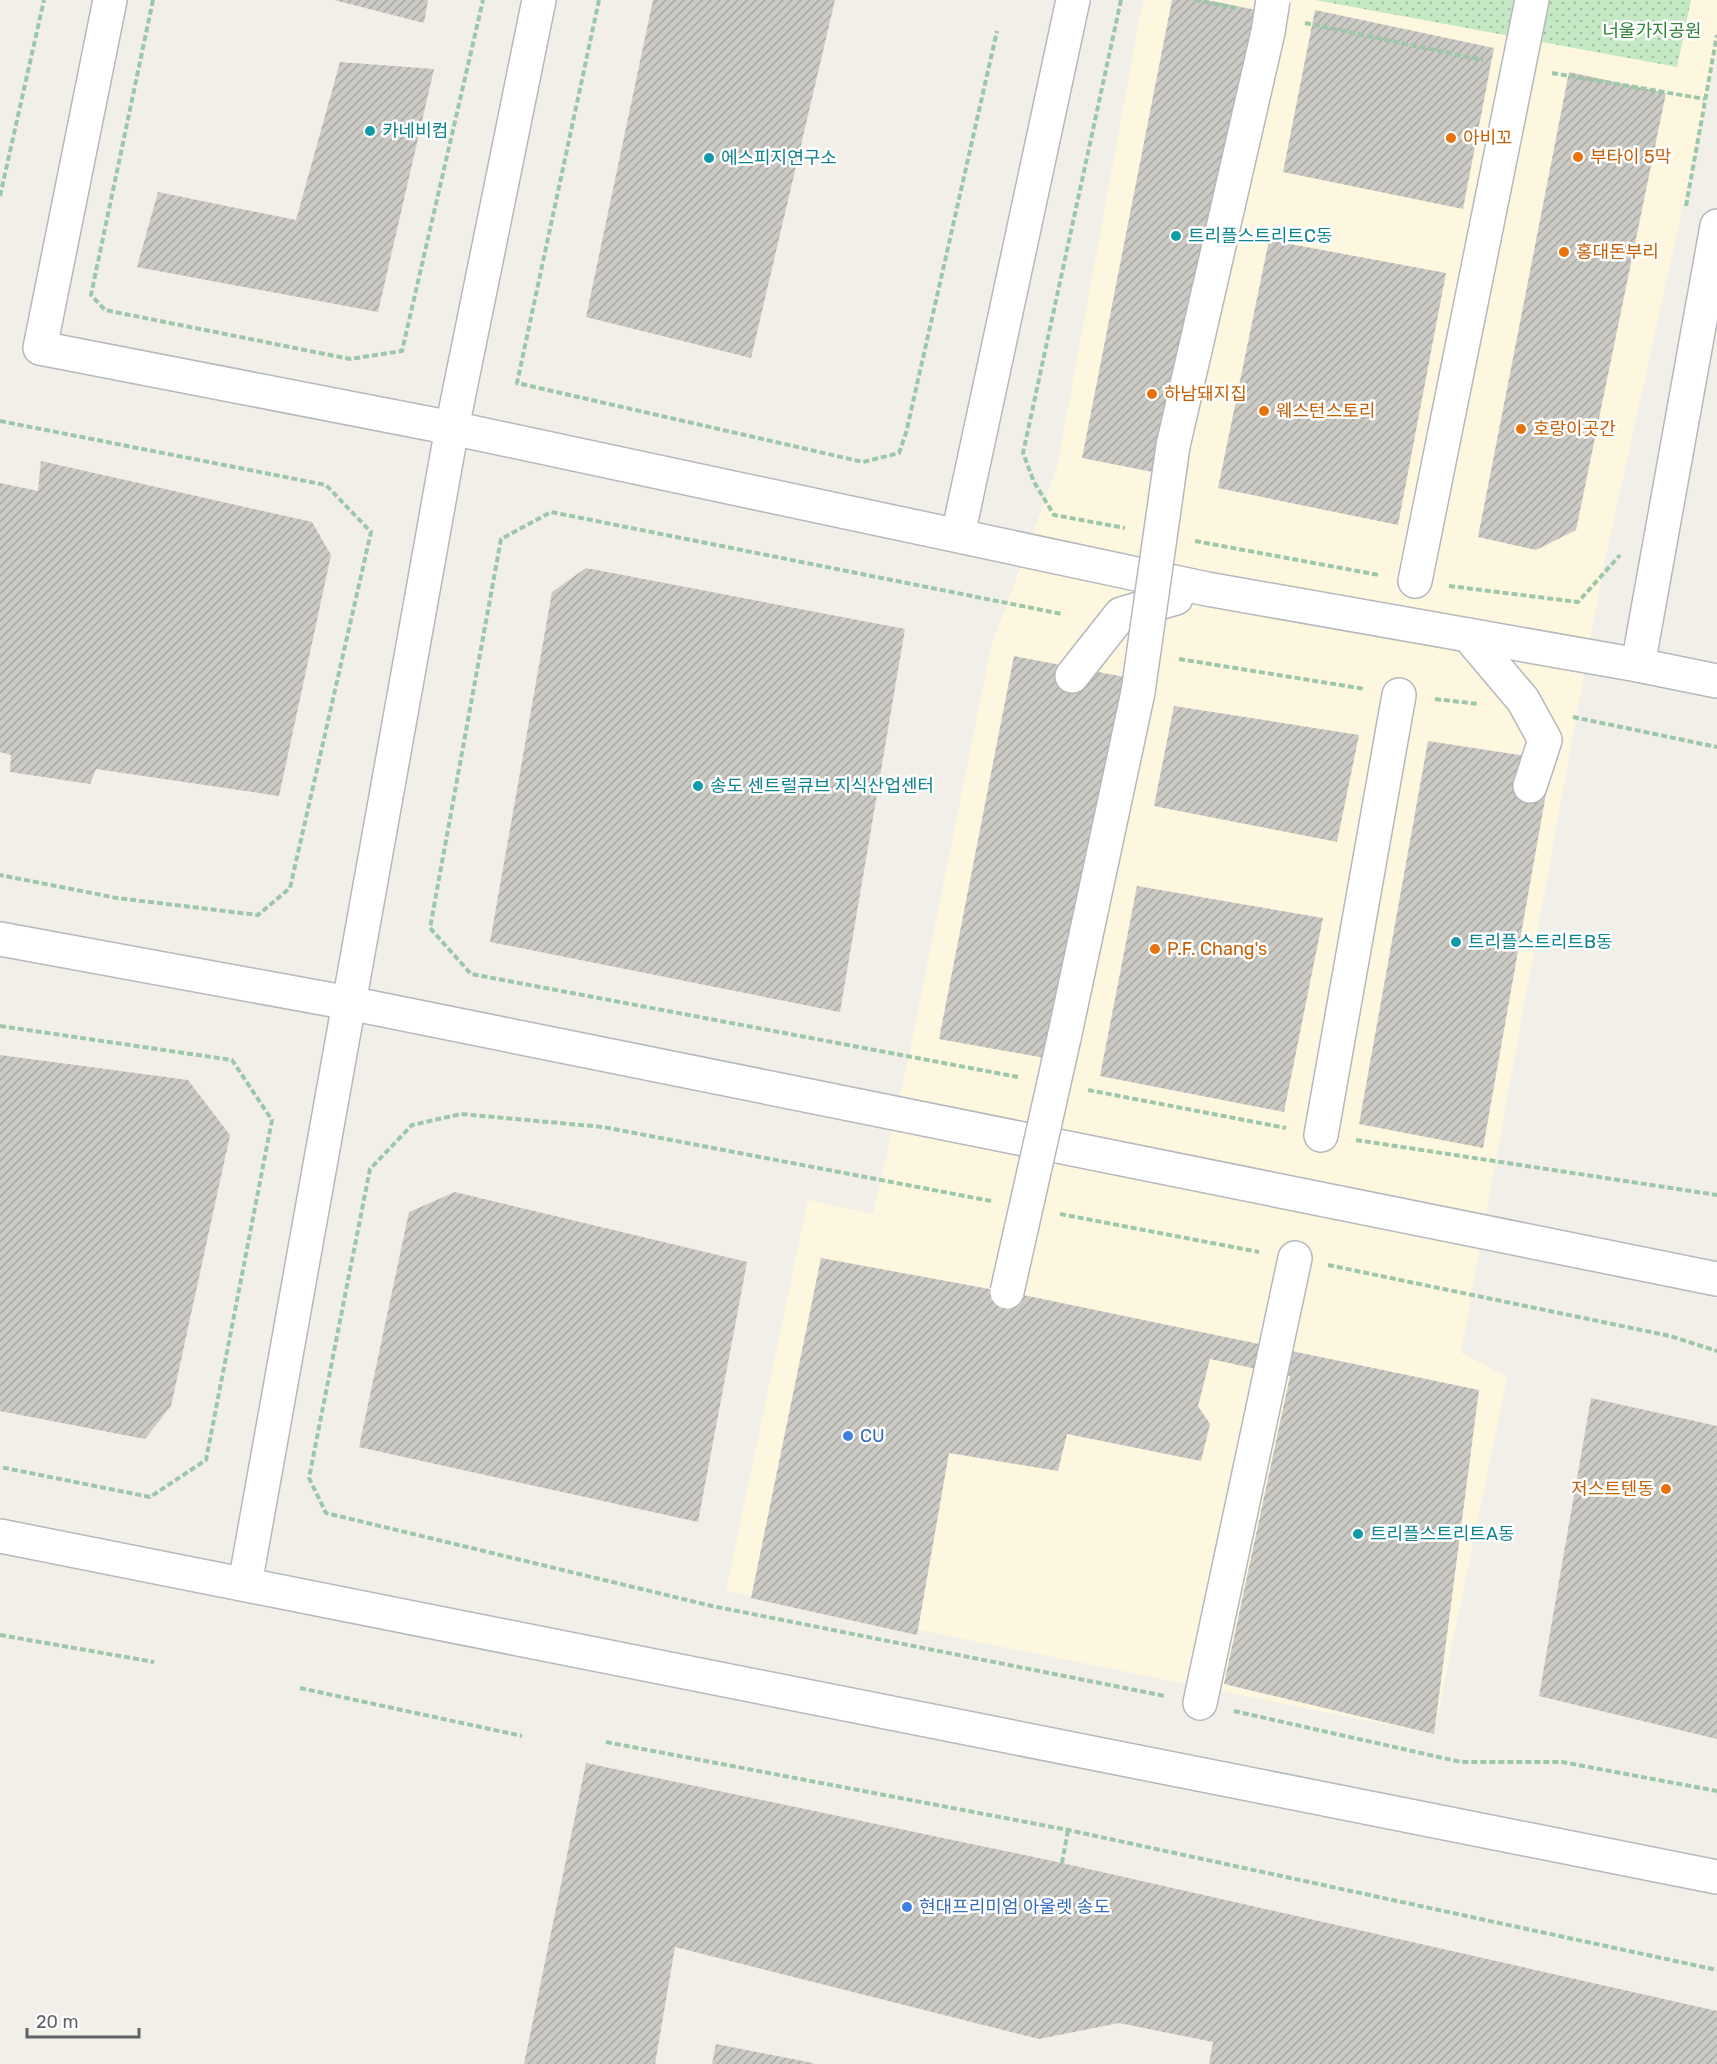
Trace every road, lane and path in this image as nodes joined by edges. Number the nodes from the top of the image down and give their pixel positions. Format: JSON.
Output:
{"nodes":[{"id":1,"x":44,"y":0,"type":"edge"},
{"id":2,"x":110,"y":0,"type":"edge"},
{"id":3,"x":153,"y":0,"type":"edge"},
{"id":4,"x":483,"y":0,"type":"edge"},
{"id":5,"x":539,"y":0,"type":"edge"},
{"id":6,"x":599,"y":0,"type":"edge"},
{"id":7,"x":1073,"y":0,"type":"edge"},
{"id":8,"x":1121,"y":0,"type":"edge"},
{"id":9,"x":1195,"y":0,"type":"edge"},
{"id":10,"x":1532,"y":0,"type":"edge"},
{"id":11,"x":1258,"y":5,"type":"edge"},
{"id":12,"x":1300,"y":22,"type":"dead end"},
{"id":13,"x":997,"y":31,"type":"dead end"},
{"id":14,"x":1518,"y":67,"type":"junction"},
{"id":15,"x":1705,"y":99,"type":"dead end"},
{"id":16,"x":0,"y":196,"type":"edge"},
{"id":17,"x":1717,"y":226,"type":"edge"},
{"id":18,"x":0,"y":421,"type":"edge"},
{"id":19,"x":452,"y":428,"type":"junction"},
{"id":20,"x":1136,"y":530,"type":"dead end"},
{"id":21,"x":958,"y":535,"type":"junction"},
{"id":22,"x":1194,"y":540,"type":"dead end"},
{"id":23,"x":1415,"y":581,"type":"junction"},
{"id":24,"x":1208,"y":589,"type":"junction"},
{"id":25,"x":1578,"y":602,"type":"dead end"},
{"id":26,"x":1062,"y":614,"type":"dead end"},
{"id":27,"x":1468,"y":635,"type":"junction"},
{"id":28,"x":1179,"y":659,"type":"dead end"},
{"id":29,"x":1638,"y":665,"type":"junction"},
{"id":30,"x":1072,"y":676,"type":"dead end"},
{"id":31,"x":1717,"y":681,"type":"edge"},
{"id":32,"x":1399,"y":695,"type":"junction"},
{"id":33,"x":1488,"y":705,"type":"dead end"},
{"id":34,"x":1568,"y":716,"type":"dead end"},
{"id":35,"x":1717,"y":747,"type":"edge"},
{"id":36,"x":1530,"y":786,"type":"dead end"},
{"id":37,"x":0,"y":875,"type":"edge"},
{"id":38,"x":0,"y":939,"type":"edge"},
{"id":39,"x":349,"y":1003,"type":"junction"},
{"id":40,"x":0,"y":1026,"type":"edge"},
{"id":41,"x":1027,"y":1079,"type":"dead end"},
{"id":42,"x":1086,"y":1090,"type":"dead end"},
{"id":43,"x":1321,"y":1135,"type":"junction"},
{"id":44,"x":1717,"y":1195,"type":"edge"},
{"id":45,"x":1000,"y":1202,"type":"dead end"},
{"id":46,"x":1058,"y":1214,"type":"dead end"},
{"id":47,"x":1295,"y":1258,"type":"junction"},
{"id":48,"x":1717,"y":1279,"type":"edge"},
{"id":49,"x":1007,"y":1292,"type":"dead end"},
{"id":50,"x":1717,"y":1351,"type":"edge"},
{"id":51,"x":0,"y":1467,"type":"edge"},
{"id":52,"x":0,"y":1536,"type":"edge"},
{"id":53,"x":245,"y":1584,"type":"junction"},
{"id":54,"x":0,"y":1635,"type":"edge"},
{"id":55,"x":154,"y":1662,"type":"dead end"},
{"id":56,"x":300,"y":1688,"type":"dead end"},
{"id":57,"x":1200,"y":1703,"type":"junction"},
{"id":58,"x":522,"y":1736,"type":"dead end"},
{"id":59,"x":606,"y":1742,"type":"dead end"},
{"id":60,"x":1717,"y":1791,"type":"edge"},
{"id":61,"x":1068,"y":1830,"type":"junction"},
{"id":62,"x":1062,"y":1863,"type":"dead end"},
{"id":63,"x":1717,"y":1877,"type":"edge"},
{"id":64,"x":1717,"y":1970,"type":"edge"}],
"edges":[{"from":1,"to":16,"type":"path"},
{"from":2,"to":19,"type":"street"},
{"from":3,"to":4,"type":"path"},
{"from":5,"to":19,"type":"street"},
{"from":6,"to":13,"type":"path"},
{"from":7,"to":21,"type":"street"},
{"from":8,"to":20,"type":"path"},
{"from":9,"to":11,"type":"path"},
{"from":10,"to":14,"type":"street"},
{"from":11,"to":49,"type":"street","bridge":true},
{"from":12,"to":14,"type":"path"},
{"from":14,"to":15,"type":"path"},
{"from":14,"to":23,"type":"street"},
{"from":17,"to":29,"type":"street"},
{"from":18,"to":37,"type":"path"},
{"from":19,"to":21,"type":"street"},
{"from":19,"to":39,"type":"street"},
{"from":21,"to":24,"type":"street"},
{"from":22,"to":23,"type":"path"},
{"from":23,"to":25,"type":"path"},
{"from":24,"to":27,"type":"street"},
{"from":24,"to":30,"type":"street"},
{"from":26,"to":41,"type":"path"},
{"from":27,"to":29,"type":"street"},
{"from":27,"to":36,"type":"street"},
{"from":28,"to":32,"type":"path"},
{"from":29,"to":31,"type":"street"},
{"from":32,"to":33,"type":"path"},
{"from":32,"to":43,"type":"street"},
{"from":34,"to":35,"type":"path"},
{"from":38,"to":39,"type":"street"},
{"from":39,"to":48,"type":"street"},
{"from":39,"to":53,"type":"street"},
{"from":40,"to":51,"type":"path"},
{"from":42,"to":43,"type":"path"},
{"from":43,"to":44,"type":"path"},
{"from":45,"to":57,"type":"path"},
{"from":46,"to":47,"type":"path"},
{"from":47,"to":50,"type":"path"},
{"from":47,"to":57,"type":"street"},
{"from":52,"to":53,"type":"street"},
{"from":53,"to":63,"type":"street"},
{"from":54,"to":55,"type":"path"},
{"from":56,"to":58,"type":"path"},
{"from":57,"to":60,"type":"path"},
{"from":59,"to":61,"type":"path"},
{"from":61,"to":62,"type":"path"},
{"from":61,"to":64,"type":"path"}]}
